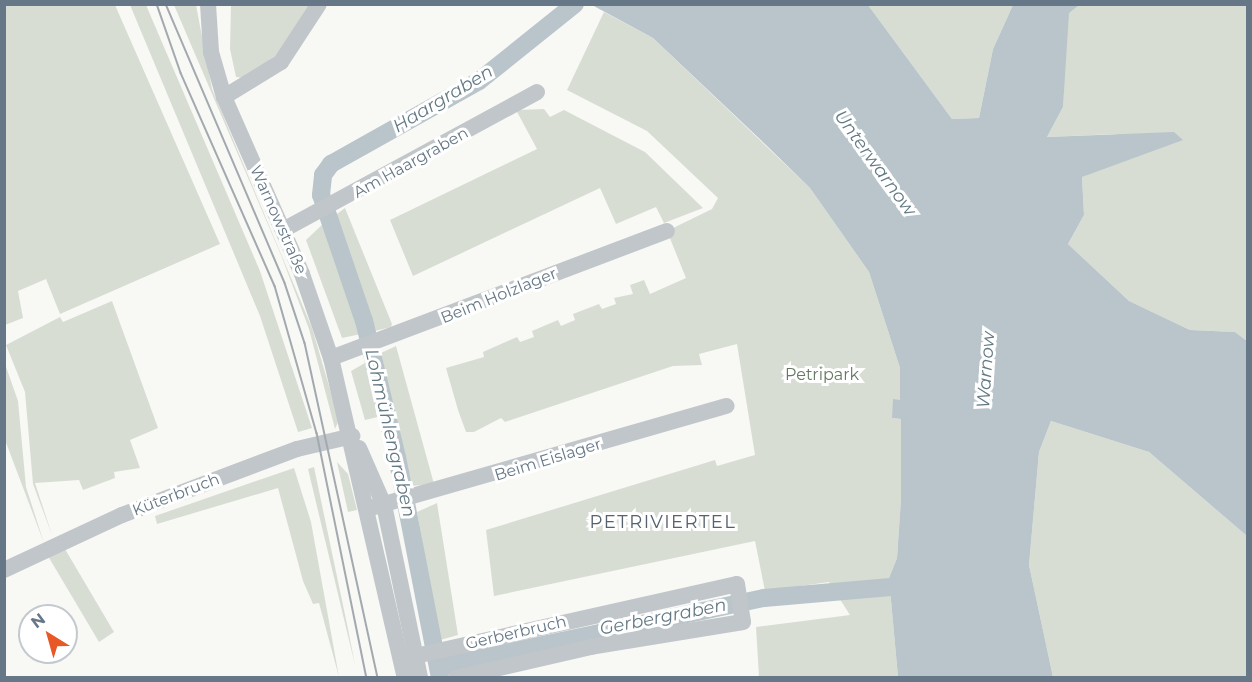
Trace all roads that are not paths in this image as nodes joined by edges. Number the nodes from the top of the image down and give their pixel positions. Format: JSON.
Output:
{"nodes":[{"id":1,"x":208,"y":4,"type":"edge"},
{"id":2,"x":319,"y":4,"type":"edge"},
{"id":3,"x":537,"y":92,"type":"dead end"},
{"id":4,"x":224,"y":98,"type":"junction"},
{"id":5,"x":283,"y":230,"type":"junction"},
{"id":6,"x":667,"y":231,"type":"dead end"},
{"id":7,"x":331,"y":358,"type":"junction"},
{"id":8,"x":728,"y":406,"type":"dead end"},
{"id":9,"x":353,"y":436,"type":"junction"},
{"id":10,"x":390,"y":503,"type":"junction"},
{"id":11,"x":367,"y":509,"type":"junction"},
{"id":12,"x":4,"y":570,"type":"edge"},
{"id":13,"x":423,"y":654,"type":"junction"},
{"id":14,"x":405,"y":678,"type":"edge"},
{"id":15,"x":420,"y":678,"type":"edge"},
{"id":16,"x":456,"y":678,"type":"edge"}],
"edges":[{"from":1,"to":4,"type":"street","name":"Warnowstraße"},
{"from":2,"to":4,"type":"street"},
{"from":3,"to":5,"type":"street","name":"Am Haargraben"},
{"from":4,"to":5,"type":"street","name":"Warnowstraße"},
{"from":5,"to":7,"type":"street","name":"Warnowstraße"},
{"from":6,"to":7,"type":"street","name":"Beim Holzlager"},
{"from":7,"to":9,"type":"street","name":"Warnowstraße"},
{"from":8,"to":10,"type":"street","name":"Beim Eislager"},
{"from":9,"to":10,"type":"street","name":"Warnowstraße"},
{"from":9,"to":11,"type":"street","name":"Warnowstraße"},
{"from":9,"to":12,"type":"street","name":"Küterbruch"},
{"from":10,"to":11,"type":"street","name":"Beim Eislager"},
{"from":10,"to":13,"type":"street","name":"Warnowstraße"},
{"from":11,"to":13,"type":"street","name":"Warnowstraße"},
{"from":13,"to":14,"type":"street","name":"Warnowstraße"},
{"from":13,"to":15,"type":"street","name":"Warnowstraße"},
{"from":13,"to":16,"type":"street","name":"Gerberbruch"}]}
